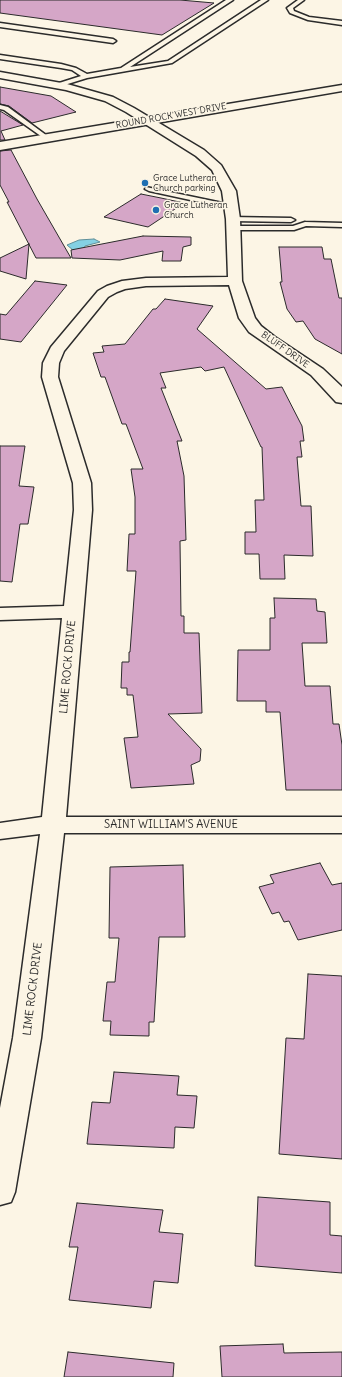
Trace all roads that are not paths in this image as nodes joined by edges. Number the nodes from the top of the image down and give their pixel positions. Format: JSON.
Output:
{"nodes":[{"id":1,"x":230,"y":0,"type":"edge"},
{"id":2,"x":265,"y":0,"type":"edge"},
{"id":3,"x":301,"y":0,"type":"edge"},
{"id":4,"x":342,"y":23,"type":"edge"},
{"id":5,"x":0,"y":25,"type":"edge"},
{"id":6,"x":113,"y":41,"type":"dead end"},
{"id":7,"x":0,"y":57,"type":"edge"},
{"id":8,"x":119,"y":70,"type":"junction"},
{"id":9,"x":0,"y":75,"type":"edge"},
{"id":10,"x":86,"y":76,"type":"junction"},
{"id":11,"x":58,"y":85,"type":"junction"},
{"id":12,"x":342,"y":88,"type":"edge"},
{"id":13,"x":0,"y":107,"type":"edge"},
{"id":14,"x":146,"y":120,"type":"junction"},
{"id":15,"x":47,"y":138,"type":"junction"},
{"id":16,"x":0,"y":146,"type":"edge"},
{"id":17,"x":149,"y":189,"type":"dead end"},
{"id":18,"x":233,"y":218,"type":"junction"},
{"id":19,"x":342,"y":225,"type":"edge"},
{"id":20,"x":235,"y":281,"type":"junction"},
{"id":21,"x":342,"y":398,"type":"edge"},
{"id":22,"x":73,"y":612,"type":"junction"},
{"id":23,"x":0,"y":614,"type":"edge"},
{"id":24,"x":53,"y":825,"type":"junction"},
{"id":25,"x":342,"y":825,"type":"edge"},
{"id":26,"x":0,"y":831,"type":"edge"},
{"id":27,"x":0,"y":1192,"type":"edge"}],
"edges":[{"from":1,"to":8,"type":"lane"},
{"from":2,"to":8,"type":"lane"},
{"from":3,"to":4,"type":"lane"},
{"from":5,"to":6,"type":"lane"},
{"from":7,"to":10,"type":"lane"},
{"from":8,"to":10,"type":"lane"},
{"from":9,"to":11,"type":"street","name":"BLUFF DRIVE"},
{"from":10,"to":11,"type":"lane"},
{"from":11,"to":14,"type":"street","name":"BLUFF DRIVE"},
{"from":12,"to":14,"type":"street","name":"ROUND ROCK WEST DRIVE"},
{"from":13,"to":15,"type":"lane"},
{"from":14,"to":15,"type":"street","name":"ROUND ROCK WEST DRIVE"},
{"from":14,"to":18,"type":"street","name":"BLUFF DRIVE"},
{"from":15,"to":16,"type":"street","name":"ROUND ROCK WEST DRIVE"},
{"from":17,"to":18,"type":"lane"},
{"from":18,"to":19,"type":"lane"},
{"from":18,"to":20,"type":"street","name":"BLUFF DRIVE"},
{"from":20,"to":21,"type":"street","name":"BLUFF DRIVE"},
{"from":20,"to":22,"type":"street","name":"LIME ROCK DRIVE"},
{"from":22,"to":23,"type":"street"},
{"from":22,"to":24,"type":"street","name":"LIME ROCK DRIVE"},
{"from":24,"to":25,"type":"street","name":"SAINT WILLIAM'S AVENUE"},
{"from":24,"to":26,"type":"street","name":"SAINT WILLIAM'S AVENUE"},
{"from":24,"to":27,"type":"street","name":"LIME ROCK DRIVE"}]}
